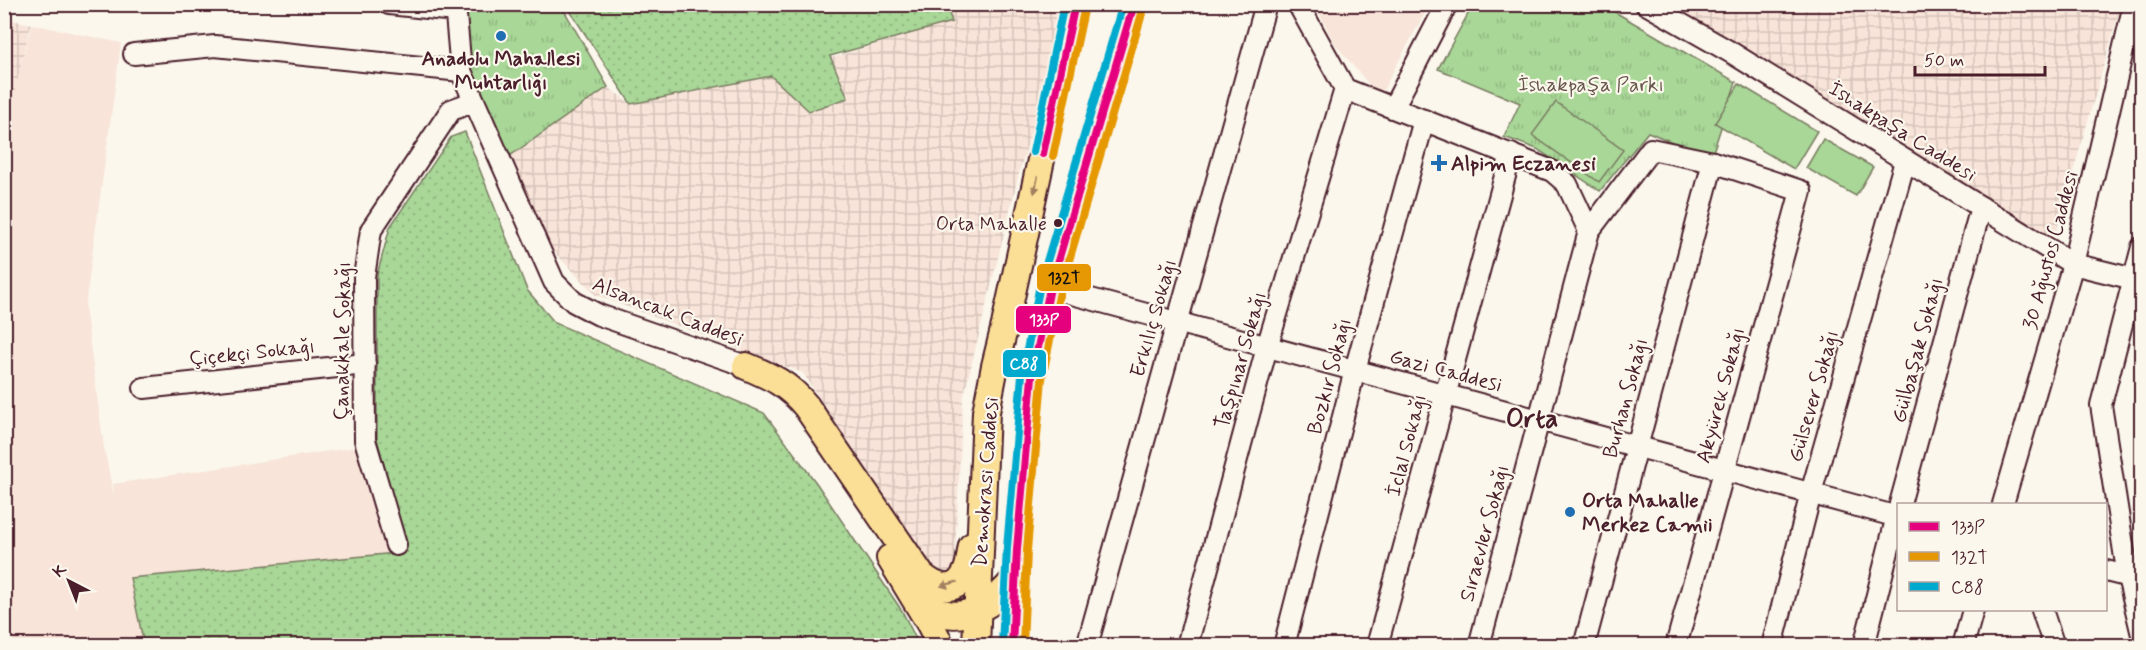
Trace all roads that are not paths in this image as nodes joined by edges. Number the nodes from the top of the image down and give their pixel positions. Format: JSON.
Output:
{"nodes":[{"id":1,"x":389,"y":4,"type":"edge"},
{"id":2,"x":1075,"y":4,"type":"edge"},
{"id":3,"x":1134,"y":4,"type":"edge"},
{"id":4,"x":1266,"y":4,"type":"edge"},
{"id":5,"x":1298,"y":4,"type":"edge"},
{"id":6,"x":1447,"y":4,"type":"edge"},
{"id":7,"x":1646,"y":4,"type":"edge"},
{"id":8,"x":2134,"y":4,"type":"edge"},
{"id":9,"x":455,"y":8,"type":"edge"},
{"id":10,"x":134,"y":54,"type":"dead end"},
{"id":11,"x":461,"y":71,"type":"junction"},
{"id":12,"x":1345,"y":88,"type":"junction"},
{"id":13,"x":473,"y":102,"type":"junction"},
{"id":14,"x":1394,"y":108,"type":"junction"},
{"id":15,"x":1424,"y":120,"type":"junction"},
{"id":16,"x":1510,"y":154,"type":"junction"},
{"id":17,"x":1905,"y":160,"type":"junction"},
{"id":18,"x":1713,"y":162,"type":"junction"},
{"id":19,"x":1801,"y":191,"type":"joint"},
{"id":20,"x":1981,"y":207,"type":"junction"},
{"id":21,"x":1589,"y":231,"type":"junction"},
{"id":22,"x":2142,"y":247,"type":"edge"},
{"id":23,"x":2073,"y":264,"type":"junction"},
{"id":24,"x":2137,"y":279,"type":"edge"},
{"id":25,"x":1050,"y":288,"type":"junction"},
{"id":26,"x":1176,"y":322,"type":"junction"},
{"id":27,"x":1005,"y":325,"type":"junction"},
{"id":28,"x":1267,"y":347,"type":"junction"},
{"id":29,"x":365,"y":364,"type":"junction"},
{"id":30,"x":746,"y":366,"type":"junction"},
{"id":31,"x":1355,"y":370,"type":"junction"},
{"id":32,"x":144,"y":388,"type":"dead end"},
{"id":33,"x":1445,"y":395,"type":"junction"},
{"id":34,"x":1539,"y":420,"type":"junction"},
{"id":35,"x":1636,"y":446,"type":"junction"},
{"id":36,"x":1725,"y":470,"type":"junction"},
{"id":37,"x":1811,"y":493,"type":"junction"},
{"id":38,"x":982,"y":496,"type":"junction"},
{"id":39,"x":1901,"y":503,"type":"edge"},
{"id":40,"x":2003,"y":503,"type":"edge"},
{"id":41,"x":1897,"y":512,"type":"edge"},
{"id":42,"x":1897,"y":520,"type":"edge"},
{"id":43,"x":396,"y":544,"type":"dead end"},
{"id":44,"x":2107,"y":571,"type":"edge"},
{"id":45,"x":1016,"y":577,"type":"junction"},
{"id":46,"x":2135,"y":578,"type":"edge"},
{"id":47,"x":907,"y":585,"type":"junction"},
{"id":48,"x":977,"y":610,"type":"junction"},
{"id":49,"x":1972,"y":611,"type":"edge"},
{"id":50,"x":2043,"y":611,"type":"edge"},
{"id":51,"x":2142,"y":635,"type":"edge"},
{"id":52,"x":1016,"y":644,"type":"edge"},
{"id":53,"x":941,"y":645,"type":"edge"},
{"id":54,"x":976,"y":645,"type":"edge"},
{"id":55,"x":1087,"y":645,"type":"edge"},
{"id":56,"x":1187,"y":645,"type":"edge"},
{"id":57,"x":1284,"y":645,"type":"edge"},
{"id":58,"x":1377,"y":645,"type":"edge"},
{"id":59,"x":1479,"y":645,"type":"edge"},
{"id":60,"x":1584,"y":645,"type":"edge"},
{"id":61,"x":1676,"y":645,"type":"edge"},
{"id":62,"x":1772,"y":645,"type":"edge"},
{"id":63,"x":1864,"y":645,"type":"edge"},
{"id":64,"x":1963,"y":645,"type":"edge"},
{"id":65,"x":2054,"y":645,"type":"edge"}],
"edges":[{"from":1,"to":9,"type":"street"},
{"from":2,"to":27,"type":"main road","name":"Demokrasi Caddesi","one_way":true},
{"from":3,"to":25,"type":"main road","name":"Demokrasi Caddesi"},
{"from":4,"to":26,"type":"street","name":"Erkılıç Sokağı"},
{"from":5,"to":12,"type":"street"},
{"from":6,"to":14,"type":"street"},
{"from":7,"to":17,"type":"street","name":"İshakpaşa Caddesi"},
{"from":8,"to":23,"type":"street","name":"30 Ağustos Caddesi"},
{"from":9,"to":11,"type":"street","name":"Alsancak Caddesi"},
{"from":10,"to":11,"type":"street"},
{"from":11,"to":13,"type":"street","name":"Alsancak Caddesi"},
{"from":12,"to":14,"type":"street"},
{"from":12,"to":28,"type":"street","name":"Taşpınar Sokağı"},
{"from":13,"to":29,"type":"street","name":"Çanakkale Sokağı"},
{"from":13,"to":30,"type":"street","name":"Alsancak Caddesi"},
{"from":14,"to":15,"type":"street"},
{"from":15,"to":16,"type":"street"},
{"from":15,"to":31,"type":"street","name":"Bozkır Sokağı"},
{"from":16,"to":21,"type":"street"},
{"from":16,"to":33,"type":"street","name":"İclal Sokağı"},
{"from":17,"to":20,"type":"street","name":"İshakpaşa Caddesi"},
{"from":17,"to":37,"type":"street","name":"Gülsever Sokağı"},
{"from":18,"to":19,"type":"street","name":"Sıraevler Sokağı"},
{"from":18,"to":21,"type":"street","name":"Sıraevler Sokağı"},
{"from":18,"to":35,"type":"street","name":"Burhan Sokağı"},
{"from":19,"to":36,"type":"street","name":"Akyürek Sokağı"},
{"from":20,"to":23,"type":"street","name":"İshakpaşa Caddesi"},
{"from":20,"to":39,"type":"street","name":"Gülbaşak Sokağı"},
{"from":21,"to":34,"type":"street","name":"Sıraevler Sokağı"},
{"from":22,"to":24,"type":"street"},
{"from":23,"to":24,"type":"street","name":"İshakpaşa Caddesi"},
{"from":23,"to":40,"type":"street","name":"30 Ağustos Caddesi"},
{"from":24,"to":46,"type":"street"},
{"from":25,"to":26,"type":"street","name":"Gazi Caddesi"},
{"from":25,"to":27,"type":"main road"},
{"from":25,"to":45,"type":"main road","name":"Demokrasi Caddesi"},
{"from":26,"to":28,"type":"street","name":"Gazi Caddesi"},
{"from":26,"to":55,"type":"street","name":"Erkılıç Sokağı"},
{"from":27,"to":38,"type":"main road","name":"Demokrasi Caddesi"},
{"from":28,"to":31,"type":"street","name":"Gazi Caddesi"},
{"from":28,"to":56,"type":"street","name":"Taşpınar Sokağı"},
{"from":29,"to":32,"type":"street","name":"Çiçekçi Sokağı"},
{"from":29,"to":43,"type":"street","name":"Çanakkale Sokağı"},
{"from":38,"to":30,"type":"main road","one_way":true},
{"from":30,"to":47,"type":"main road"},
{"from":31,"to":33,"type":"street","name":"Gazi Caddesi"},
{"from":31,"to":57,"type":"street","name":"Bozkır Sokağı"},
{"from":33,"to":34,"type":"street","name":"Gazi Caddesi"},
{"from":33,"to":58,"type":"street","name":"İclal Sokağı"},
{"from":34,"to":35,"type":"street","name":"Gazi Caddesi"},
{"from":34,"to":59,"type":"street","name":"Sıraevler Sokağı"},
{"from":35,"to":36,"type":"street","name":"Gazi Caddesi"},
{"from":35,"to":60,"type":"street","name":"Burhan Sokağı"},
{"from":36,"to":37,"type":"street","name":"Gazi Caddesi"},
{"from":36,"to":61,"type":"street","name":"Akyürek Sokağı"},
{"from":37,"to":41,"type":"street","name":"Gazi Caddesi"},
{"from":37,"to":62,"type":"street","name":"Gülsever Sokağı"},
{"from":38,"to":48,"type":"main road","name":"Demokrasi Caddesi"},
{"from":42,"to":63,"type":"street","name":"Gülbaşak Sokağı"},
{"from":44,"to":46,"type":"street"},
{"from":45,"to":48,"type":"main road"},
{"from":45,"to":52,"type":"main road","name":"Demokrasi Caddesi"},
{"from":46,"to":51,"type":"street"},
{"from":47,"to":48,"type":"main road"},
{"from":47,"to":53,"type":"main road"},
{"from":48,"to":54,"type":"main road","name":"Demokrasi Caddesi"},
{"from":49,"to":64,"type":"street"},
{"from":50,"to":65,"type":"street"}]}
